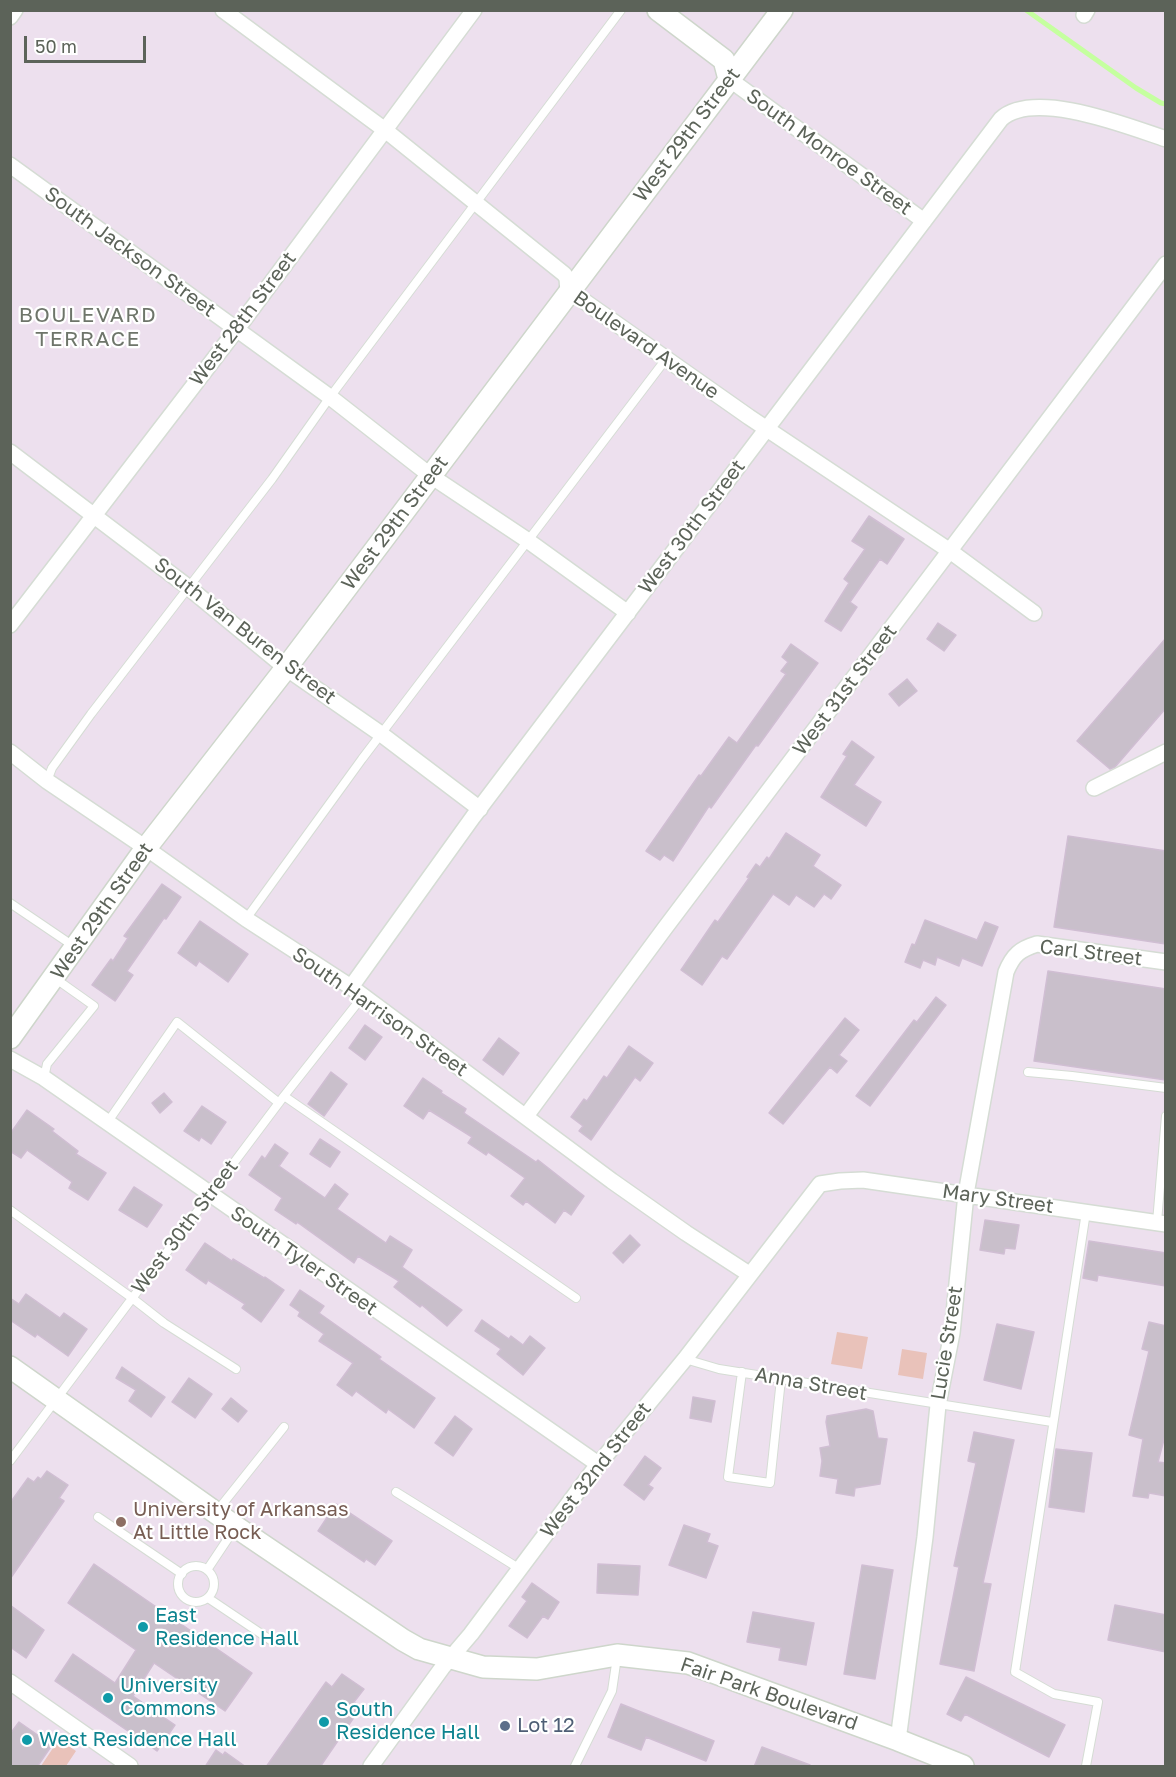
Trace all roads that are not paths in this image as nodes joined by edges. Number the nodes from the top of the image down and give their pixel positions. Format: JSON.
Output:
{"nodes":[{"id":1,"x":15,"y":10,"type":"edge"},
{"id":2,"x":223,"y":10,"type":"edge"},
{"id":3,"x":474,"y":10,"type":"edge"},
{"id":4,"x":621,"y":10,"type":"edge"},
{"id":5,"x":658,"y":10,"type":"edge"},
{"id":6,"x":782,"y":10,"type":"edge"},
{"id":7,"x":10,"y":16,"type":"edge"},
{"id":8,"x":729,"y":79,"type":"junction"},
{"id":9,"x":385,"y":130,"type":"junction"},
{"id":10,"x":1166,"y":139,"type":"edge"},
{"id":11,"x":10,"y":165,"type":"edge"},
{"id":12,"x":477,"y":204,"type":"junction"},
{"id":13,"x":924,"y":221,"type":"junction"},
{"id":14,"x":1166,"y":264,"type":"edge"},
{"id":15,"x":568,"y":293,"type":"junction"},
{"id":16,"x":237,"y":329,"type":"junction"},
{"id":17,"x":666,"y":359,"type":"junction"},
{"id":18,"x":330,"y":397,"type":"junction"},
{"id":19,"x":768,"y":427,"type":"junction"},
{"id":20,"x":10,"y":452,"type":"edge"},
{"id":21,"x":430,"y":476,"type":"junction"},
{"id":22,"x":93,"y":515,"type":"junction"},
{"id":23,"x":527,"y":540,"type":"junction"},
{"id":24,"x":950,"y":551,"type":"junction"},
{"id":25,"x":188,"y":587,"type":"junction"},
{"id":26,"x":628,"y":613,"type":"junction"},
{"id":27,"x":1034,"y":613,"type":"dead end"},
{"id":28,"x":10,"y":626,"type":"edge"},
{"id":29,"x":286,"y":668,"type":"junction"},
{"id":30,"x":381,"y":734,"type":"junction"},
{"id":31,"x":10,"y":752,"type":"edge"},
{"id":32,"x":1166,"y":752,"type":"edge"},
{"id":33,"x":46,"y":781,"type":"junction"},
{"id":34,"x":1094,"y":788,"type":"dead end"},
{"id":35,"x":480,"y":809,"type":"junction"},
{"id":36,"x":146,"y":848,"type":"junction"},
{"id":37,"x":10,"y":903,"type":"edge"},
{"id":38,"x":246,"y":919,"type":"junction"},
{"id":39,"x":74,"y":950,"type":"junction"},
{"id":40,"x":1018,"y":951,"type":"joint"},
{"id":41,"x":1166,"y":962,"type":"edge"},
{"id":42,"x":54,"y":978,"type":"junction"},
{"id":43,"x":351,"y":987,"type":"junction"},
{"id":44,"x":363,"y":996,"type":"junction"},
{"id":45,"x":10,"y":1038,"type":"edge"},
{"id":46,"x":10,"y":1059,"type":"edge"},
{"id":47,"x":1028,"y":1072,"type":"dead end"},
{"id":48,"x":44,"y":1078,"type":"junction"},
{"id":49,"x":1166,"y":1088,"type":"edge"},
{"id":50,"x":281,"y":1100,"type":"junction"},
{"id":51,"x":526,"y":1116,"type":"junction"},
{"id":52,"x":1166,"y":1116,"type":"edge"},
{"id":53,"x":107,"y":1123,"type":"junction"},
{"id":54,"x":830,"y":1182,"type":"joint"},
{"id":55,"x":966,"y":1194,"type":"junction"},
{"id":56,"x":209,"y":1195,"type":"junction"},
{"id":57,"x":10,"y":1210,"type":"edge"},
{"id":58,"x":1086,"y":1212,"type":"junction"},
{"id":59,"x":1161,"y":1223,"type":"edge"},
{"id":60,"x":749,"y":1275,"type":"junction"},
{"id":61,"x":132,"y":1298,"type":"junction"},
{"id":62,"x":576,"y":1298,"type":"dead end"},
{"id":63,"x":685,"y":1359,"type":"junction"},
{"id":64,"x":10,"y":1367,"type":"edge"},
{"id":65,"x":236,"y":1369,"type":"dead end"},
{"id":66,"x":742,"y":1372,"type":"junction"},
{"id":67,"x":781,"y":1379,"type":"junction"},
{"id":68,"x":56,"y":1399,"type":"junction"},
{"id":69,"x":938,"y":1405,"type":"junction"},
{"id":70,"x":1053,"y":1422,"type":"junction"},
{"id":71,"x":284,"y":1427,"type":"dead end"},
{"id":72,"x":10,"y":1461,"type":"edge"},
{"id":73,"x":598,"y":1464,"type":"junction"},
{"id":74,"x":396,"y":1492,"type":"dead end"},
{"id":75,"x":216,"y":1512,"type":"junction"},
{"id":76,"x":98,"y":1517,"type":"dead end"},
{"id":77,"x":236,"y":1527,"type":"junction"},
{"id":78,"x":520,"y":1569,"type":"junction"},
{"id":79,"x":207,"y":1570,"type":"junction"},
{"id":80,"x":182,"y":1574,"type":"junction"},
{"id":81,"x":208,"y":1598,"type":"junction"},
{"id":82,"x":272,"y":1641,"type":"dead end"},
{"id":83,"x":617,"y":1655,"type":"junction"},
{"id":84,"x":451,"y":1659,"type":"junction"},
{"id":85,"x":10,"y":1682,"type":"edge"},
{"id":86,"x":898,"y":1740,"type":"junction"},
{"id":87,"x":130,"y":1767,"type":"edge"},
{"id":88,"x":370,"y":1767,"type":"edge"},
{"id":89,"x":575,"y":1767,"type":"edge"},
{"id":90,"x":963,"y":1767,"type":"edge"},
{"id":91,"x":1086,"y":1767,"type":"edge"}],
"edges":[{"from":1,"to":7,"type":"street"},
{"from":2,"to":9,"type":"street","name":"Boulevard Avenue"},
{"from":3,"to":9,"type":"street","name":"West 28th Street"},
{"from":4,"to":12,"type":"lane"},
{"from":5,"to":8,"type":"street","name":"South Monroe Street"},
{"from":6,"to":8,"type":"street","name":"West 29th Street"},
{"from":8,"to":13,"type":"street","name":"South Monroe Street"},
{"from":8,"to":15,"type":"street","name":"West 29th Street"},
{"from":9,"to":12,"type":"street","name":"Boulevard Avenue"},
{"from":9,"to":16,"type":"street","name":"West 28th Street"},
{"from":10,"to":13,"type":"street","name":"West 30th Street"},
{"from":11,"to":16,"type":"street","name":"South Jackson Street"},
{"from":12,"to":15,"type":"street","name":"Boulevard Avenue"},
{"from":12,"to":18,"type":"lane"},
{"from":13,"to":19,"type":"street","name":"West 30th Street"},
{"from":14,"to":24,"type":"street","name":"West 31st Street"},
{"from":15,"to":17,"type":"street","name":"Boulevard Avenue"},
{"from":15,"to":21,"type":"street","name":"West 29th Street"},
{"from":16,"to":18,"type":"street","name":"South Jackson Street"},
{"from":16,"to":22,"type":"street","name":"West 28th Street"},
{"from":17,"to":19,"type":"street","name":"Boulevard Avenue"},
{"from":17,"to":23,"type":"lane"},
{"from":18,"to":21,"type":"street","name":"South Jackson Street"},
{"from":18,"to":25,"type":"lane"},
{"from":19,"to":24,"type":"street","name":"Boulevard Avenue"},
{"from":19,"to":26,"type":"street","name":"West 30th Street"},
{"from":20,"to":22,"type":"street","name":"South Van Buren Street"},
{"from":21,"to":23,"type":"street","name":"South Jackson Street"},
{"from":21,"to":29,"type":"street","name":"West 29th Street"},
{"from":22,"to":25,"type":"street","name":"South Van Buren Street"},
{"from":22,"to":28,"type":"street","name":"West 28th Street"},
{"from":23,"to":26,"type":"street","name":"South Jackson Street"},
{"from":23,"to":30,"type":"lane"},
{"from":24,"to":27,"type":"street","name":"Boulevard Avenue"},
{"from":24,"to":51,"type":"street","name":"West 31st Street"},
{"from":25,"to":29,"type":"street","name":"South Van Buren Street"},
{"from":25,"to":33,"type":"lane"},
{"from":26,"to":35,"type":"street","name":"West 30th Street"},
{"from":29,"to":30,"type":"street","name":"South Van Buren Street"},
{"from":29,"to":36,"type":"street","name":"West 29th Street"},
{"from":30,"to":35,"type":"street","name":"South Van Buren Street"},
{"from":30,"to":38,"type":"lane"},
{"from":31,"to":33,"type":"street","name":"South Harrison Street"},
{"from":32,"to":34,"type":"street"},
{"from":33,"to":36,"type":"street","name":"South Harrison Street"},
{"from":35,"to":43,"type":"street","name":"West 30th Street"},
{"from":36,"to":38,"type":"street","name":"South Harrison Street"},
{"from":36,"to":39,"type":"street","name":"West 29th Street"},
{"from":37,"to":39,"type":"lane"},
{"from":38,"to":43,"type":"street","name":"South Harrison Street"},
{"from":39,"to":42,"type":"street","name":"West 29th Street"},
{"from":40,"to":41,"type":"street","name":"Carl Street"},
{"from":40,"to":55,"type":"street","name":"Lucie Street"},
{"from":42,"to":45,"type":"street","name":"West 29th Street"},
{"from":42,"to":48,"type":"lane"},
{"from":43,"to":44,"type":"street","name":"South Harrison Street"},
{"from":44,"to":50,"type":"lane","name":"West 30th Street"},
{"from":44,"to":51,"type":"street","name":"South Harrison Street"},
{"from":46,"to":48,"type":"street","name":"South Tyler Street"},
{"from":47,"to":49,"type":"lane"},
{"from":48,"to":53,"type":"street","name":"South Tyler Street"},
{"from":50,"to":53,"type":"lane"},
{"from":50,"to":56,"type":"lane","name":"West 30th Street"},
{"from":50,"to":62,"type":"lane"},
{"from":51,"to":60,"type":"street","name":"South Harrison Street"},
{"from":52,"to":59,"type":"lane"},
{"from":53,"to":56,"type":"street","name":"South Tyler Street"},
{"from":54,"to":55,"type":"street","name":"Mary Street"},
{"from":54,"to":60,"type":"street","name":"West 32nd Street"},
{"from":55,"to":58,"type":"street","name":"Mary Street"},
{"from":55,"to":69,"type":"street","name":"Lucie Street"},
{"from":56,"to":61,"type":"lane","name":"West 30th Street"},
{"from":56,"to":73,"type":"street","name":"South Tyler Street"},
{"from":57,"to":61,"type":"lane"},
{"from":58,"to":59,"type":"street","name":"Mary Street"},
{"from":58,"to":70,"type":"lane"},
{"from":60,"to":63,"type":"street","name":"West 32nd Street"},
{"from":61,"to":65,"type":"lane"},
{"from":61,"to":68,"type":"lane","name":"West 30th Street"},
{"from":63,"to":66,"type":"lane","name":"Anna Street"},
{"from":63,"to":73,"type":"street","name":"West 32nd Street"},
{"from":64,"to":68,"type":"street","name":"Fair Park Boulevard"},
{"from":66,"to":67,"type":"lane","name":"Anna Street"},
{"from":66,"to":67,"type":"lane"},
{"from":67,"to":69,"type":"lane","name":"Anna Street"},
{"from":68,"to":72,"type":"lane","name":"West 30th Street"},
{"from":68,"to":75,"type":"street","name":"Fair Park Boulevard"},
{"from":69,"to":70,"type":"lane","name":"Anna Street"},
{"from":69,"to":86,"type":"street","name":"Lucie Street"},
{"from":70,"to":91,"type":"lane"},
{"from":71,"to":75,"type":"lane"},
{"from":73,"to":78,"type":"street","name":"West 32nd Street"},
{"from":74,"to":78,"type":"lane"},
{"from":75,"to":77,"type":"street","name":"Fair Park Boulevard"},
{"from":76,"to":80,"type":"lane"},
{"from":77,"to":79,"type":"lane"},
{"from":77,"to":84,"type":"street","name":"Fair Park Boulevard"},
{"from":78,"to":84,"type":"street","name":"West 32nd Street"},
{"from":79,"to":80,"type":"lane"},
{"from":79,"to":81,"type":"lane"},
{"from":80,"to":81,"type":"lane"},
{"from":81,"to":82,"type":"lane"},
{"from":83,"to":84,"type":"street","name":"Fair Park Boulevard"},
{"from":83,"to":86,"type":"street","name":"Fair Park Boulevard"},
{"from":83,"to":89,"type":"lane"},
{"from":84,"to":88,"type":"street","name":"West 32nd Street"},
{"from":85,"to":87,"type":"street"},
{"from":86,"to":90,"type":"street","name":"Fair Park Boulevard"}]}
